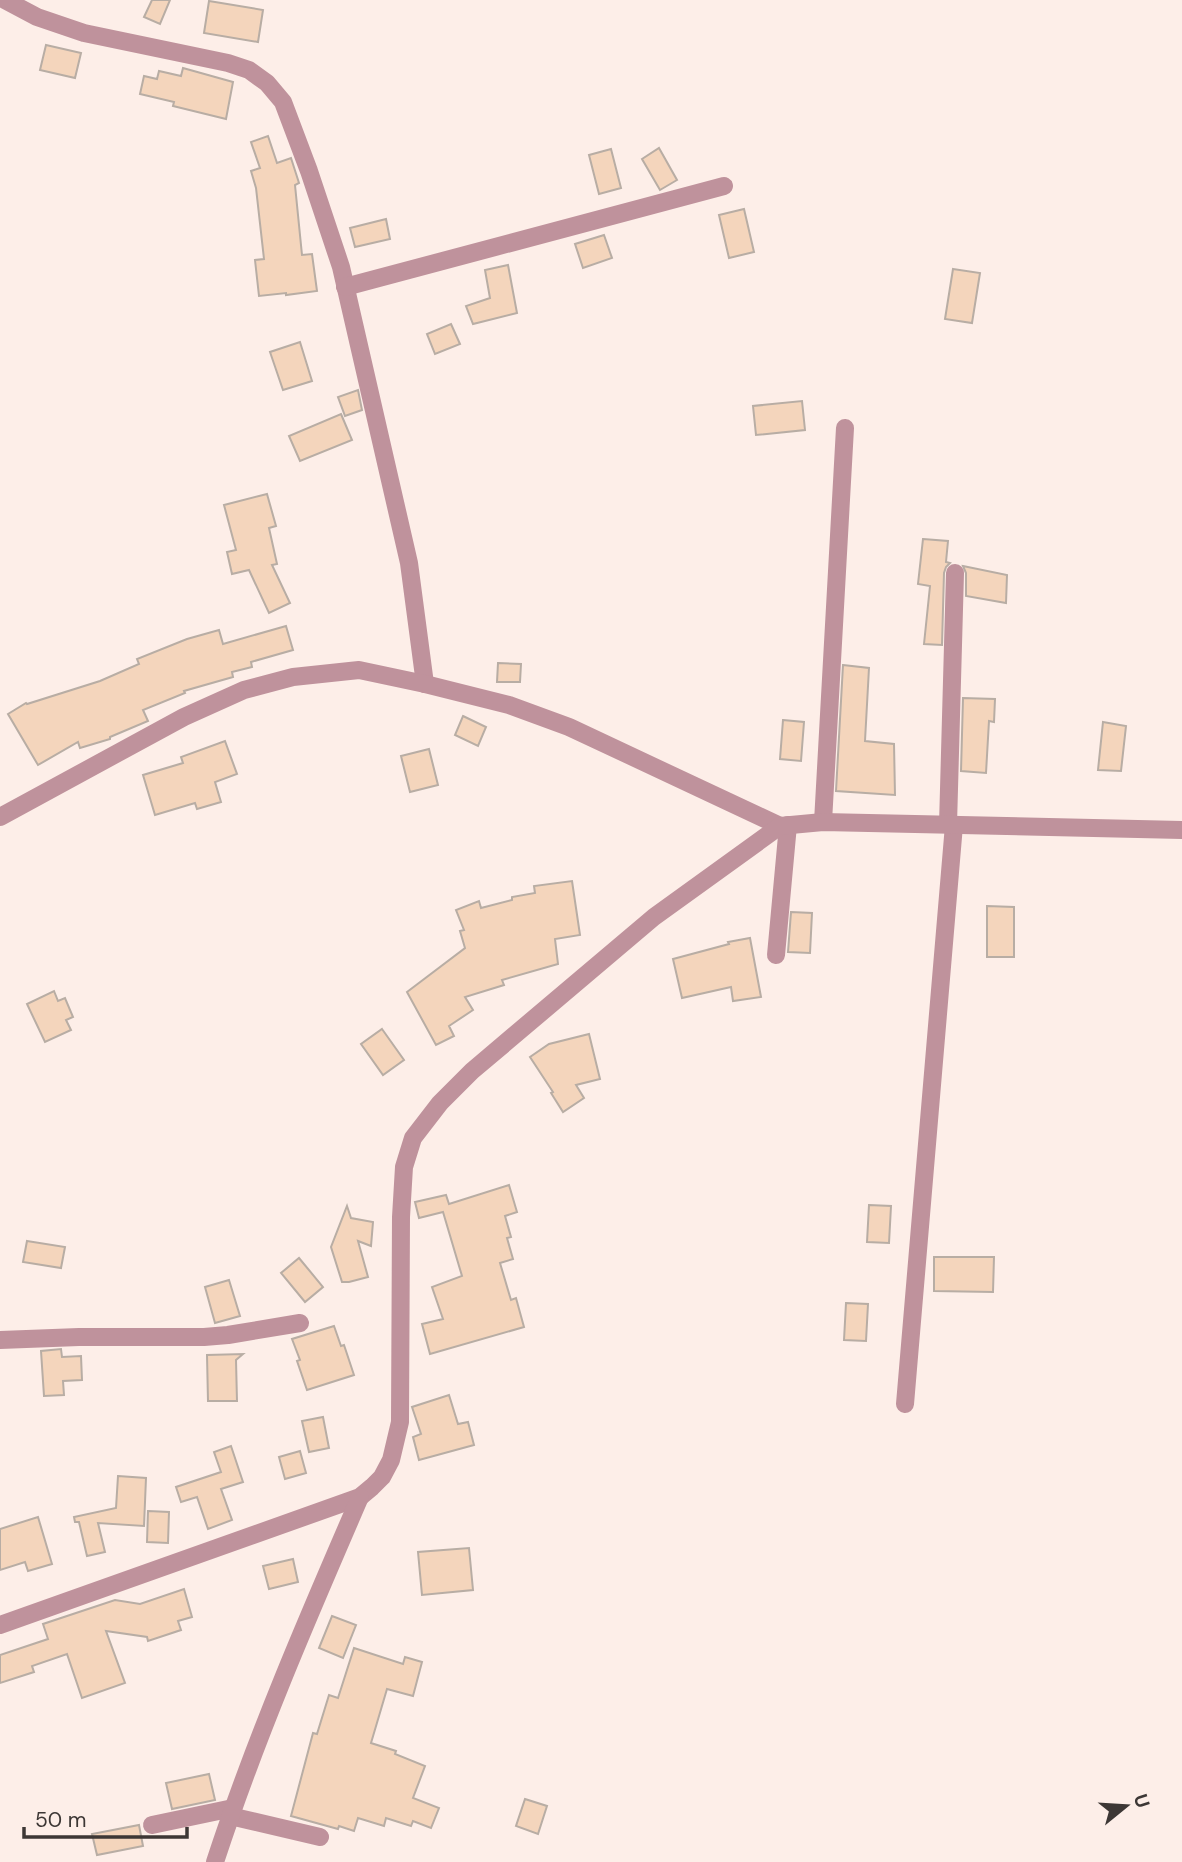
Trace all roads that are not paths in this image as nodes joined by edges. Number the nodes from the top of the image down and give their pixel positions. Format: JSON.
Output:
{"nodes":[{"id":1,"x":5,"y":0,"type":"edge"},
{"id":2,"x":724,"y":187,"type":"dead end"},
{"id":3,"x":345,"y":286,"type":"junction"},
{"id":4,"x":845,"y":428,"type":"dead end"},
{"id":5,"x":955,"y":573,"type":"dead end"},
{"id":6,"x":425,"y":684,"type":"junction"},
{"id":7,"x":0,"y":817,"type":"edge"},
{"id":8,"x":823,"y":822,"type":"junction"},
{"id":9,"x":784,"y":825,"type":"junction"},
{"id":10,"x":951,"y":825,"type":"junction"},
{"id":11,"x":1182,"y":830,"type":"edge"},
{"id":12,"x":776,"y":955,"type":"dead end"},
{"id":13,"x":300,"y":1323,"type":"dead end"},
{"id":14,"x":0,"y":1340,"type":"edge"},
{"id":15,"x":905,"y":1404,"type":"dead end"},
{"id":16,"x":360,"y":1497,"type":"junction"},
{"id":17,"x":0,"y":1625,"type":"edge"},
{"id":18,"x":232,"y":1812,"type":"junction"},
{"id":19,"x":152,"y":1825,"type":"dead end"},
{"id":20,"x":320,"y":1837,"type":"dead end"},
{"id":21,"x":215,"y":1862,"type":"edge"}],
"edges":[{"from":1,"to":3,"type":"street"},
{"from":2,"to":3,"type":"street"},
{"from":3,"to":6,"type":"street"},
{"from":4,"to":8,"type":"street"},
{"from":5,"to":10,"type":"street"},
{"from":6,"to":7,"type":"street"},
{"from":6,"to":9,"type":"street"},
{"from":8,"to":9,"type":"street"},
{"from":8,"to":10,"type":"street"},
{"from":9,"to":12,"type":"street"},
{"from":9,"to":16,"type":"street"},
{"from":10,"to":11,"type":"street"},
{"from":10,"to":15,"type":"street"},
{"from":13,"to":14,"type":"street"},
{"from":16,"to":17,"type":"street"},
{"from":16,"to":18,"type":"street"},
{"from":18,"to":19,"type":"street"},
{"from":18,"to":20,"type":"street"},
{"from":18,"to":21,"type":"street"}]}
